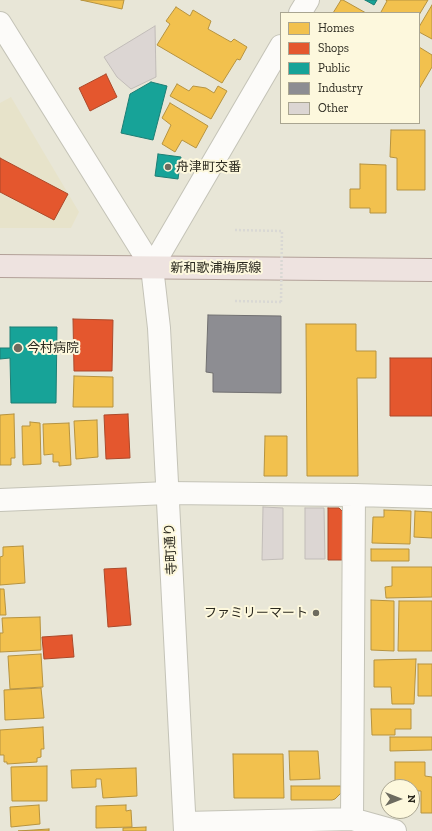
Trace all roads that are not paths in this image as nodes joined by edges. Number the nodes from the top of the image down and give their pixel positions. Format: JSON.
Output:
{"nodes":[{"id":1,"x":308,"y":0,"type":"edge"},
{"id":2,"x":301,"y":12,"type":"edge"},
{"id":3,"x":0,"y":23,"type":"edge"},
{"id":4,"x":280,"y":48,"type":"edge"},
{"id":5,"x":0,"y":266,"type":"edge"},
{"id":6,"x":152,"y":267,"type":"junction"},
{"id":7,"x":432,"y":270,"type":"edge"},
{"id":8,"x":168,"y":493,"type":"junction"},
{"id":9,"x":354,"y":495,"type":"junction"},
{"id":10,"x":432,"y":497,"type":"edge"},
{"id":11,"x":0,"y":500,"type":"edge"},
{"id":12,"x":352,"y":819,"type":"junction"},
{"id":13,"x":185,"y":827,"type":"edge"},
{"id":14,"x":395,"y":831,"type":"edge"}],
"edges":[{"from":1,"to":2,"type":"street"},
{"from":3,"to":6,"type":"street"},
{"from":4,"to":6,"type":"street"},
{"from":5,"to":6,"type":"main road","name":"新和歌浦梅原線"},
{"from":6,"to":7,"type":"main road","name":"新和歌浦梅原線"},
{"from":6,"to":8,"type":"street","name":"寺町通り"},
{"from":8,"to":9,"type":"street"},
{"from":8,"to":11,"type":"street"},
{"from":8,"to":13,"type":"street","name":"寺町通り"},
{"from":9,"to":10,"type":"street"},
{"from":9,"to":12,"type":"street"},
{"from":12,"to":13,"type":"street"},
{"from":12,"to":14,"type":"street"}]}
